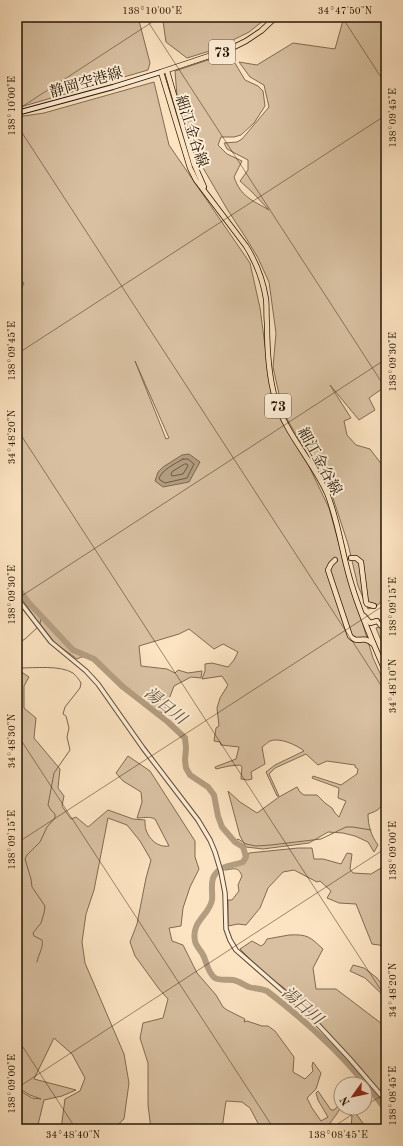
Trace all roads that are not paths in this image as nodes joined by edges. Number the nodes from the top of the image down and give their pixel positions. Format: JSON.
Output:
{"nodes":[{"id":1,"x":276,"y":17,"type":"edge"},
{"id":2,"x":167,"y":71,"type":"junction"},
{"id":3,"x":161,"y":72,"type":"junction"},
{"id":4,"x":17,"y":113,"type":"edge"},
{"id":5,"x":210,"y":198,"type":"junction"},
{"id":6,"x":351,"y":558,"type":"dead end"},
{"id":7,"x":335,"y":560,"type":"dead end"},
{"id":8,"x":17,"y":598,"type":"edge"},
{"id":9,"x":374,"y":606,"type":"dead end"},
{"id":10,"x":362,"y":614,"type":"junction"},
{"id":11,"x":377,"y":621,"type":"junction"},
{"id":12,"x":366,"y":626,"type":"junction"},
{"id":13,"x":386,"y":628,"type":"edge"},
{"id":14,"x":370,"y":635,"type":"junction"},
{"id":15,"x":364,"y":639,"type":"junction"},
{"id":16,"x":374,"y":645,"type":"junction"},
{"id":17,"x":386,"y":674,"type":"edge"},
{"id":18,"x":386,"y":1101,"type":"edge"}],
"edges":[{"from":1,"to":2,"type":"main road","number":"73"},
{"from":2,"to":3,"type":"main road","number":"73"},
{"from":2,"to":5,"type":"main road","name":"細江金谷線","number":"73"},
{"from":3,"to":4,"type":"main road","name":"静岡空港線"},
{"from":3,"to":5,"type":"main road","name":"細江金谷線","number":"73"},
{"from":5,"to":10,"type":"main road","name":"細江金谷線","number":"73"},
{"from":6,"to":9,"type":"main road"},
{"from":7,"to":15,"type":"main road"},
{"from":8,"to":18,"type":"street"},
{"from":10,"to":11,"type":"main road"},
{"from":10,"to":12,"type":"main road","name":"細江金谷線","number":"73"},
{"from":11,"to":13,"type":"street"},
{"from":11,"to":14,"type":"main road"},
{"from":12,"to":14,"type":"main road","name":"細江金谷線","number":"73"},
{"from":12,"to":15,"type":"main road"},
{"from":14,"to":16,"type":"main road","name":"細江金谷線","number":"73"},
{"from":15,"to":16,"type":"main road"},
{"from":16,"to":17,"type":"main road","name":"細江金谷線","number":"73"}]}
